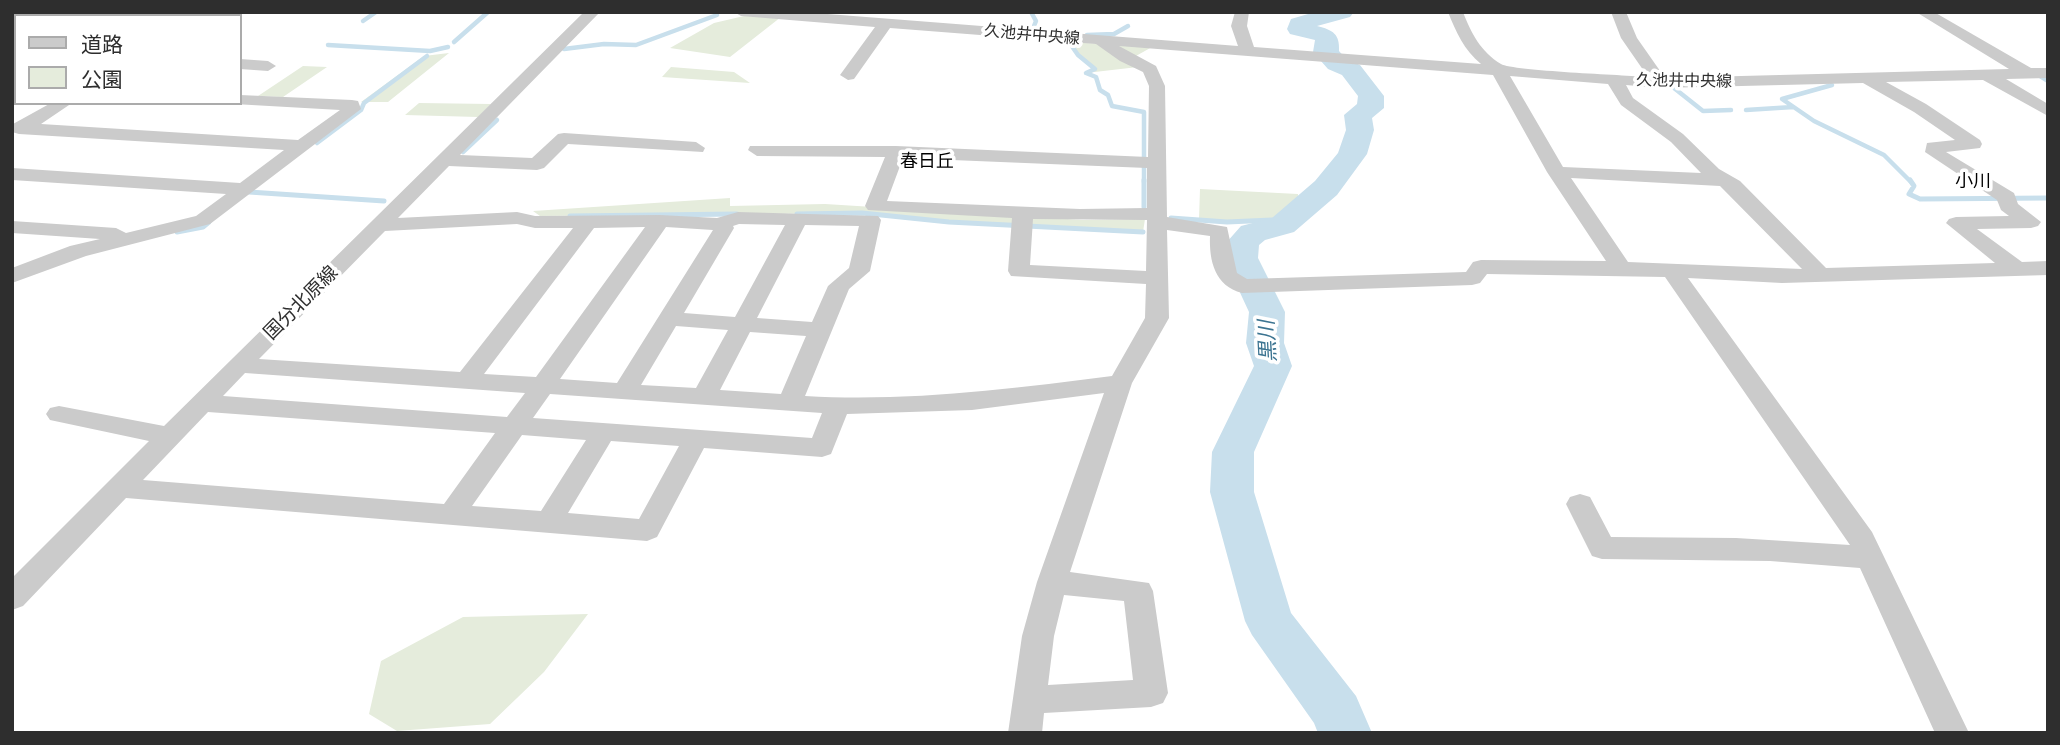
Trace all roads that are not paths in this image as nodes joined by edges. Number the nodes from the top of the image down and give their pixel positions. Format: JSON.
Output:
{"nodes":[{"id":1,"x":593,"y":12,"type":"edge"},
{"id":2,"x":741,"y":12,"type":"edge"},
{"id":3,"x":1242,"y":12,"type":"edge"},
{"id":4,"x":1455,"y":12,"type":"edge"},
{"id":5,"x":1618,"y":12,"type":"edge"},
{"id":6,"x":1923,"y":12,"type":"edge"},
{"id":7,"x":786,"y":13,"type":"edge"},
{"id":8,"x":886,"y":23,"type":"junction"},
{"id":9,"x":1102,"y":41,"type":"junction"},
{"id":10,"x":1248,"y":51,"type":"junction"},
{"id":11,"x":242,"y":64,"type":"edge"},
{"id":12,"x":268,"y":66,"type":"dead end"},
{"id":13,"x":1498,"y":71,"type":"junction"},
{"id":14,"x":2036,"y":73,"type":"edge"},
{"id":15,"x":848,"y":75,"type":"dead end"},
{"id":16,"x":1986,"y":75,"type":"junction"},
{"id":17,"x":1867,"y":78,"type":"junction"},
{"id":18,"x":1614,"y":80,"type":"junction"},
{"id":19,"x":1660,"y":82,"type":"junction"},
{"id":20,"x":242,"y":100,"type":"edge"},
{"id":21,"x":60,"y":105,"type":"edge"},
{"id":22,"x":2048,"y":111,"type":"edge"},
{"id":23,"x":16,"y":130,"type":"edge"},
{"id":24,"x":302,"y":146,"type":"junction"},
{"id":25,"x":696,"y":148,"type":"dead end"},
{"id":26,"x":757,"y":150,"type":"dead end"},
{"id":27,"x":896,"y":152,"type":"junction"},
{"id":28,"x":443,"y":160,"type":"junction"},
{"id":29,"x":1156,"y":163,"type":"junction"},
{"id":30,"x":1557,"y":172,"type":"junction"},
{"id":31,"x":12,"y":174,"type":"edge"},
{"id":32,"x":1725,"y":180,"type":"junction"},
{"id":33,"x":245,"y":189,"type":"junction"},
{"id":34,"x":1023,"y":213,"type":"junction"},
{"id":35,"x":1156,"y":218,"type":"junction"},
{"id":36,"x":798,"y":219,"type":"junction"},
{"id":37,"x":660,"y":221,"type":"junction"},
{"id":38,"x":589,"y":222,"type":"junction"},
{"id":39,"x":718,"y":223,"type":"junction"},
{"id":40,"x":378,"y":225,"type":"junction"},
{"id":41,"x":12,"y":227,"type":"edge"},
{"id":42,"x":141,"y":235,"type":"junction"},
{"id":43,"x":1621,"y":268,"type":"junction"},
{"id":44,"x":2048,"y":268,"type":"edge"},
{"id":45,"x":2017,"y":269,"type":"junction"},
{"id":46,"x":1673,"y":272,"type":"junction"},
{"id":47,"x":12,"y":275,"type":"edge"},
{"id":48,"x":1820,"y":275,"type":"junction"},
{"id":49,"x":1158,"y":278,"type":"junction"},
{"id":50,"x":668,"y":319,"type":"junction"},
{"id":51,"x":742,"y":325,"type":"junction"},
{"id":52,"x":820,"y":330,"type":"junction"},
{"id":53,"x":239,"y":365,"type":"junction"},
{"id":54,"x":466,"y":381,"type":"junction"},
{"id":55,"x":1120,"y":383,"type":"junction"},
{"id":56,"x":542,"y":386,"type":"junction"},
{"id":57,"x":624,"y":392,"type":"junction"},
{"id":58,"x":704,"y":397,"type":"junction"},
{"id":59,"x":790,"y":402,"type":"junction"},
{"id":60,"x":201,"y":403,"type":"junction"},
{"id":61,"x":837,"y":406,"type":"junction"},
{"id":62,"x":59,"y":414,"type":"dead end"},
{"id":63,"x":513,"y":426,"type":"junction"},
{"id":64,"x":604,"y":432,"type":"junction"},
{"id":65,"x":169,"y":436,"type":"junction"},
{"id":66,"x":696,"y":439,"type":"junction"},
{"id":67,"x":118,"y":488,"type":"junction"},
{"id":68,"x":1580,"y":504,"type":"dead end"},
{"id":69,"x":450,"y":515,"type":"junction"},
{"id":70,"x":548,"y":523,"type":"junction"},
{"id":71,"x":1870,"y":558,"type":"junction"},
{"id":72,"x":1052,"y":582,"type":"junction"},
{"id":73,"x":12,"y":598,"type":"edge"},
{"id":74,"x":1029,"y":700,"type":"junction"},
{"id":75,"x":1025,"y":733,"type":"edge"},
{"id":76,"x":1952,"y":733,"type":"edge"}],
"edges":[{"from":1,"to":28,"type":"street","name":"国分北原線"},
{"from":2,"to":7,"type":"street","name":"久池井中央線"},
{"from":3,"to":10,"type":"street"},
{"from":4,"to":13,"type":"street"},
{"from":5,"to":19,"type":"street"},
{"from":6,"to":14,"type":"street"},
{"from":7,"to":8,"type":"street","name":"久池井中央線"},
{"from":8,"to":9,"type":"street","name":"久池井中央線"},
{"from":8,"to":15,"type":"street"},
{"from":9,"to":10,"type":"street","name":"久池井中央線"},
{"from":9,"to":29,"type":"street"},
{"from":10,"to":13,"type":"street","name":"久池井中央線"},
{"from":11,"to":12,"type":"street"},
{"from":13,"to":18,"type":"street","name":"久池井中央線"},
{"from":13,"to":30,"type":"street"},
{"from":14,"to":16,"type":"street","name":"久池井中央線"},
{"from":16,"to":17,"type":"street","name":"久池井中央線"},
{"from":16,"to":22,"type":"street"},
{"from":17,"to":19,"type":"street","name":"久池井中央線"},
{"from":17,"to":45,"type":"street"},
{"from":18,"to":19,"type":"street","name":"久池井中央線"},
{"from":18,"to":32,"type":"street"},
{"from":20,"to":24,"type":"street"},
{"from":21,"to":23,"type":"street"},
{"from":23,"to":24,"type":"street"},
{"from":24,"to":33,"type":"street"},
{"from":25,"to":28,"type":"street"},
{"from":26,"to":27,"type":"street"},
{"from":27,"to":29,"type":"street"},
{"from":27,"to":34,"type":"street"},
{"from":28,"to":40,"type":"street","name":"国分北原線"},
{"from":29,"to":35,"type":"street"},
{"from":30,"to":32,"type":"street"},
{"from":30,"to":43,"type":"street"},
{"from":31,"to":33,"type":"street"},
{"from":32,"to":48,"type":"street"},
{"from":33,"to":42,"type":"street"},
{"from":34,"to":35,"type":"street"},
{"from":34,"to":49,"type":"street"},
{"from":35,"to":43,"type":"street"},
{"from":35,"to":49,"type":"street"},
{"from":36,"to":39,"type":"street"},
{"from":36,"to":51,"type":"street"},
{"from":36,"to":52,"type":"street"},
{"from":37,"to":38,"type":"street"},
{"from":37,"to":39,"type":"street"},
{"from":37,"to":56,"type":"street"},
{"from":38,"to":40,"type":"street"},
{"from":38,"to":54,"type":"street"},
{"from":39,"to":50,"type":"street"},
{"from":40,"to":53,"type":"street","name":"国分北原線"},
{"from":41,"to":42,"type":"street"},
{"from":42,"to":47,"type":"street"},
{"from":43,"to":46,"type":"street"},
{"from":44,"to":45,"type":"street"},
{"from":45,"to":48,"type":"street"},
{"from":46,"to":48,"type":"street"},
{"from":46,"to":71,"type":"street"},
{"from":49,"to":55,"type":"street"},
{"from":50,"to":51,"type":"street"},
{"from":50,"to":57,"type":"street"},
{"from":51,"to":52,"type":"street"},
{"from":51,"to":58,"type":"street"},
{"from":52,"to":59,"type":"street"},
{"from":53,"to":54,"type":"street"},
{"from":53,"to":60,"type":"street","name":"国分北原線"},
{"from":54,"to":56,"type":"street"},
{"from":55,"to":61,"type":"street"},
{"from":55,"to":72,"type":"street"},
{"from":56,"to":57,"type":"street"},
{"from":56,"to":63,"type":"street"},
{"from":57,"to":58,"type":"street"},
{"from":58,"to":59,"type":"street"},
{"from":59,"to":61,"type":"street"},
{"from":60,"to":63,"type":"street"},
{"from":60,"to":65,"type":"street","name":"国分北原線"},
{"from":61,"to":66,"type":"street"},
{"from":62,"to":65,"type":"street"},
{"from":63,"to":64,"type":"street"},
{"from":63,"to":69,"type":"street"},
{"from":64,"to":66,"type":"street"},
{"from":64,"to":70,"type":"street"},
{"from":65,"to":67,"type":"street","name":"国分北原線"},
{"from":66,"to":70,"type":"street"},
{"from":67,"to":69,"type":"street"},
{"from":67,"to":73,"type":"street","name":"国分北原線"},
{"from":68,"to":71,"type":"street"},
{"from":69,"to":70,"type":"street"},
{"from":71,"to":76,"type":"street"},
{"from":72,"to":74,"type":"street"},
{"from":72,"to":74,"type":"street"},
{"from":74,"to":75,"type":"street"}]}
